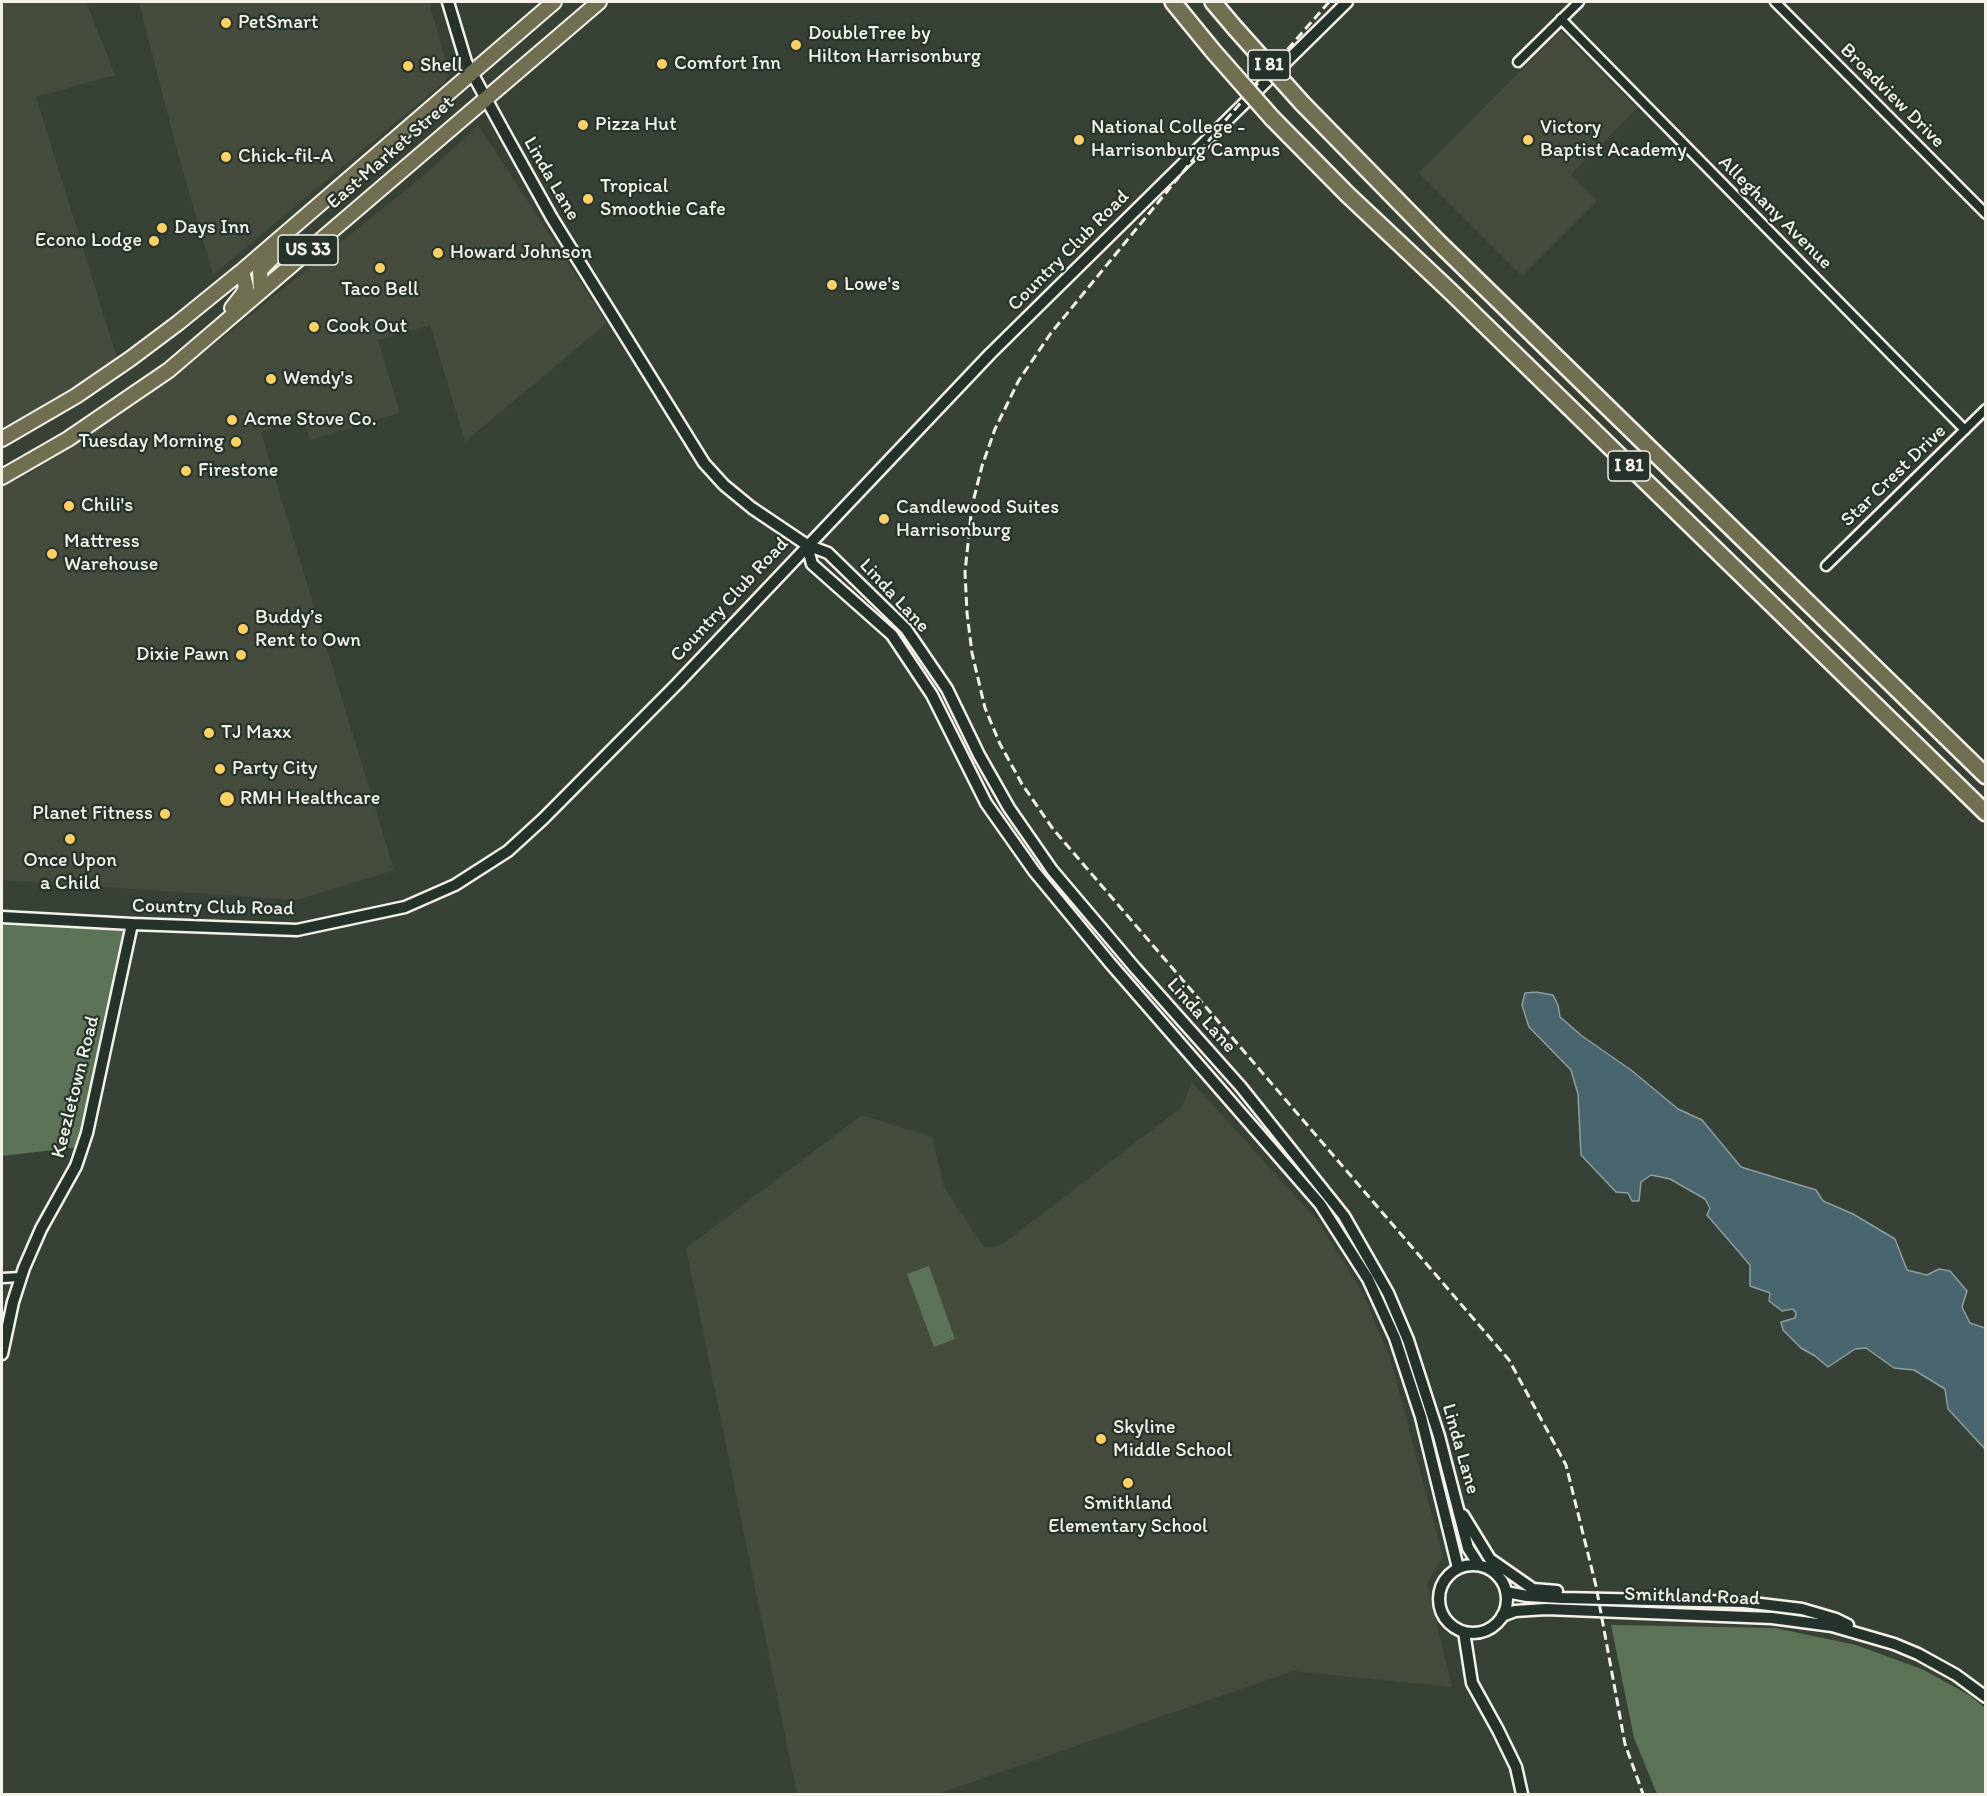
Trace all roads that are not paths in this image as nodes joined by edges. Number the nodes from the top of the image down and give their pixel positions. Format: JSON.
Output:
{"nodes":[{"id":1,"x":448,"y":2,"type":"edge"},
{"id":2,"x":554,"y":2,"type":"edge"},
{"id":3,"x":598,"y":2,"type":"edge"},
{"id":4,"x":1166,"y":2,"type":"edge"},
{"id":5,"x":1173,"y":2,"type":"edge"},
{"id":6,"x":1213,"y":2,"type":"edge"},
{"id":7,"x":1347,"y":2,"type":"edge"},
{"id":8,"x":1580,"y":2,"type":"edge"},
{"id":9,"x":1774,"y":2,"type":"edge"},
{"id":10,"x":1561,"y":19,"type":"junction"},
{"id":11,"x":1209,"y":46,"type":"junction"},
{"id":12,"x":1518,"y":62,"type":"dead end"},
{"id":13,"x":472,"y":74,"type":"junction"},
{"id":14,"x":485,"y":99,"type":"junction"},
{"id":15,"x":1986,"y":214,"type":"edge"},
{"id":16,"x":292,"y":228,"type":"junction"},
{"id":17,"x":242,"y":271,"type":"junction"},
{"id":18,"x":261,"y":291,"type":"junction"},
{"id":19,"x":207,"y":337,"type":"junction"},
{"id":20,"x":1986,"y":410,"type":"edge"},
{"id":21,"x":1965,"y":429,"type":"junction"},
{"id":22,"x":2,"y":439,"type":"edge"},
{"id":23,"x":2,"y":477,"type":"edge"},
{"id":24,"x":807,"y":545,"type":"junction"},
{"id":25,"x":1826,"y":566,"type":"dead end"},
{"id":26,"x":1986,"y":776,"type":"edge"},
{"id":27,"x":1986,"y":813,"type":"edge"},
{"id":28,"x":2,"y":917,"type":"edge"},
{"id":29,"x":132,"y":924,"type":"junction"},
{"id":30,"x":2,"y":1278,"type":"edge"},
{"id":31,"x":21,"y":1278,"type":"junction"},
{"id":32,"x":2,"y":1354,"type":"edge"},
{"id":33,"x":1456,"y":1503,"type":"junction"},
{"id":34,"x":1479,"y":1565,"type":"junction"},
{"id":35,"x":1458,"y":1568,"type":"junction"},
{"id":36,"x":1506,"y":1592,"type":"junction"},
{"id":37,"x":1638,"y":1599,"type":"junction"},
{"id":38,"x":1502,"y":1616,"type":"junction"},
{"id":39,"x":1464,"y":1632,"type":"junction"},
{"id":40,"x":1476,"y":1633,"type":"junction"},
{"id":41,"x":1879,"y":1639,"type":"junction"},
{"id":42,"x":1468,"y":1657,"type":"junction"},
{"id":43,"x":1986,"y":1697,"type":"edge"},
{"id":44,"x":1522,"y":1794,"type":"edge"}],
"edges":[{"from":1,"to":13,"type":"street","name":"Linda Lane"},
{"from":2,"to":13,"type":"highway","name":"East Market Street","number":"US 33"},
{"from":3,"to":14,"type":"highway","name":"East Market Street","number":"US 33"},
{"from":4,"to":11,"type":"highway"},
{"from":5,"to":11,"type":"highway","number":"I 81"},
{"from":6,"to":26,"type":"highway","number":"I 81","bridge":true},
{"from":7,"to":24,"type":"street","name":"Country Club Road"},
{"from":8,"to":10,"type":"street"},
{"from":9,"to":15,"type":"street","name":"Broadview Drive"},
{"from":10,"to":12,"type":"street"},
{"from":10,"to":21,"type":"street","name":"Alleghany Avenue"},
{"from":11,"to":27,"type":"highway","number":"I 81","bridge":true},
{"from":13,"to":14,"type":"street","name":"Linda Lane"},
{"from":13,"to":16,"type":"highway","name":"East Market Street","number":"US 33"},
{"from":14,"to":18,"type":"highway","name":"East Market Street","number":"US 33"},
{"from":14,"to":24,"type":"street","name":"Linda Lane"},
{"from":16,"to":17,"type":"highway","name":"East Market Street","number":"US 33"},
{"from":16,"to":18,"type":"highway"},
{"from":17,"to":19,"type":"highway"},
{"from":17,"to":22,"type":"highway","name":"East Market Street","number":"US 33"},
{"from":18,"to":19,"type":"highway","name":"East Market Street","number":"US 33"},
{"from":19,"to":23,"type":"highway","name":"East Market Street","number":"US 33"},
{"from":20,"to":21,"type":"street","name":"Star Crest Drive"},
{"from":21,"to":25,"type":"street","name":"Star Crest Drive"},
{"from":24,"to":29,"type":"street","name":"Country Club Road"},
{"from":24,"to":33,"type":"street","name":"Linda Lane"},
{"from":24,"to":35,"type":"street","name":"Linda Lane"},
{"from":28,"to":29,"type":"street","name":"Country Club Road"},
{"from":29,"to":31,"type":"street","name":"Keezletown Road"},
{"from":30,"to":31,"type":"street"},
{"from":31,"to":32,"type":"street","name":"Keezletown Road"},
{"from":33,"to":34,"type":"street","name":"Linda Lane"},
{"from":33,"to":37,"type":"street"},
{"from":34,"to":35,"type":"street"},
{"from":34,"to":36,"type":"street"},
{"from":35,"to":39,"type":"street"},
{"from":36,"to":37,"type":"street","name":"Smithland Road"},
{"from":36,"to":38,"type":"street"},
{"from":37,"to":41,"type":"street","name":"Smithland Road"},
{"from":38,"to":40,"type":"street"},
{"from":38,"to":41,"type":"street","name":"Smithland Road"},
{"from":39,"to":40,"type":"street"},
{"from":39,"to":42,"type":"street"},
{"from":40,"to":42,"type":"street"},
{"from":41,"to":43,"type":"street","name":"Smithland Road"},
{"from":42,"to":44,"type":"street"}]}
